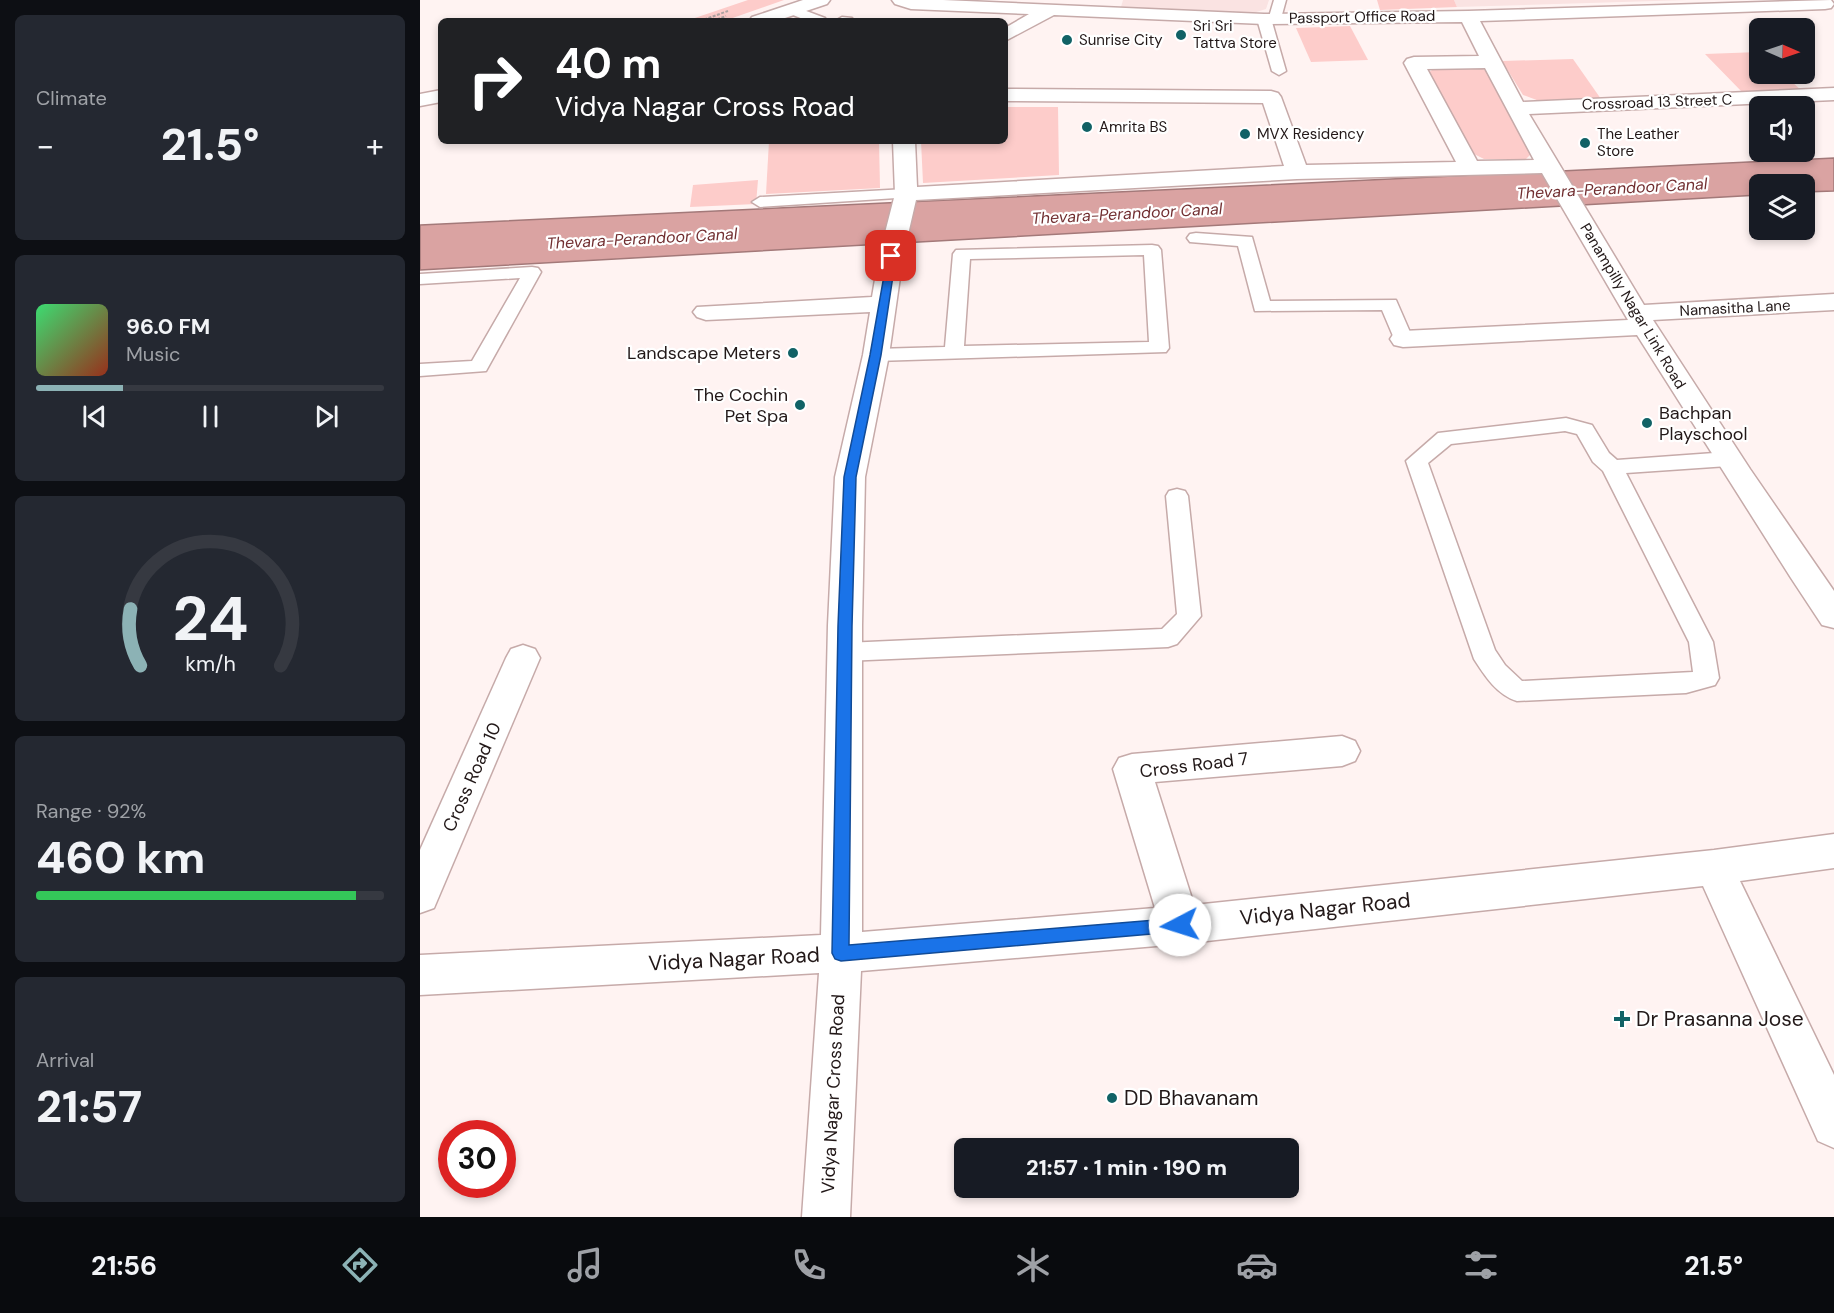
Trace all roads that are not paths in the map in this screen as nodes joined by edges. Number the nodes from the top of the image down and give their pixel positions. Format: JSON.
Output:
{"nodes":[{"id":1,"x":821,"y":0,"type":"edge"},
{"id":2,"x":901,"y":0,"type":"edge"},
{"id":3,"x":1280,"y":0,"type":"edge"},
{"id":4,"x":1826,"y":5,"type":"edge"},
{"id":5,"x":793,"y":10,"type":"junction"},
{"id":6,"x":1051,"y":10,"type":"junction"},
{"id":7,"x":1468,"y":16,"type":"junction"},
{"id":8,"x":768,"y":18,"type":"edge"},
{"id":9,"x":813,"y":18,"type":"edge"},
{"id":10,"x":1270,"y":19,"type":"junction"},
{"id":11,"x":1008,"y":33,"type":"edge"},
{"id":12,"x":1490,"y":62,"type":"junction"},
{"id":13,"x":1279,"y":71,"type":"dead end"},
{"id":14,"x":1834,"y":94,"type":"edge"},
{"id":15,"x":1008,"y":95,"type":"edge"},
{"id":16,"x":438,"y":97,"type":"edge"},
{"id":17,"x":420,"y":100,"type":"edge"},
{"id":18,"x":1517,"y":108,"type":"junction"},
{"id":19,"x":904,"y":144,"type":"edge"},
{"id":20,"x":1547,"y":166,"type":"junction"},
{"id":21,"x":1470,"y":168,"type":"junction"},
{"id":22,"x":1297,"y":172,"type":"junction"},
{"id":23,"x":906,"y":194,"type":"junction"},
{"id":24,"x":760,"y":202,"type":"dead end"},
{"id":25,"x":1196,"y":238,"type":"dead end"},
{"id":26,"x":420,"y":279,"type":"edge"},
{"id":27,"x":1834,"y":302,"type":"edge"},
{"id":28,"x":884,"y":304,"type":"junction"},
{"id":29,"x":706,"y":312,"type":"dead end"},
{"id":30,"x":1640,"y":320,"type":"junction"},
{"id":31,"x":1403,"y":339,"type":"joint"},
{"id":32,"x":954,"y":352,"type":"junction"},
{"id":33,"x":876,"y":355,"type":"junction"},
{"id":34,"x":420,"y":370,"type":"edge"},
{"id":35,"x":1728,"y":459,"type":"junction"},
{"id":36,"x":1612,"y":467,"type":"junction"},
{"id":37,"x":1177,"y":496,"type":"dead end"},
{"id":38,"x":1821,"y":577,"type":"edge"},
{"id":39,"x":1834,"y":616,"type":"edge"},
{"id":40,"x":845,"y":652,"type":"junction"},
{"id":41,"x":523,"y":658,"type":"dead end"},
{"id":42,"x":1342,"y":751,"type":"dead end"},
{"id":43,"x":1834,"y":851,"type":"edge"},
{"id":44,"x":1714,"y":867,"type":"junction"},
{"id":45,"x":420,"y":895,"type":"edge"},
{"id":46,"x":1180,"y":925,"type":"junction"},
{"id":47,"x":841,"y":953,"type":"junction"},
{"id":48,"x":420,"y":975,"type":"edge"},
{"id":49,"x":1834,"y":1125,"type":"edge"},
{"id":50,"x":826,"y":1217,"type":"edge"}],
"edges":[{"from":1,"to":5,"type":"street"},
{"from":2,"to":6,"type":"street","name":"Passport Office Road"},
{"from":3,"to":10,"type":"lane"},
{"from":4,"to":7,"type":"street","name":"Passport Office Road"},
{"from":5,"to":8,"type":"street"},
{"from":5,"to":9,"type":"lane"},
{"from":6,"to":10,"type":"street","name":"Passport Office Road"},
{"from":6,"to":11,"type":"street"},
{"from":7,"to":10,"type":"street","name":"Passport Office Road"},
{"from":7,"to":12,"type":"street","name":"Panampilly Nagar Link Road"},
{"from":10,"to":13,"type":"lane"},
{"from":12,"to":18,"type":"street","name":"Panampilly Nagar Link Road"},
{"from":12,"to":21,"type":"street"},
{"from":14,"to":18,"type":"street","name":"Crossroad 13 Street C"},
{"from":15,"to":22,"type":"street"},
{"from":16,"to":17,"type":"street"},
{"from":18,"to":20,"type":"street","name":"Panampilly Nagar Link Road"},
{"from":19,"to":23,"type":"street"},
{"from":20,"to":21,"type":"street"},
{"from":20,"to":30,"type":"street","name":"Panampilly Nagar Link Road"},
{"from":21,"to":22,"type":"street"},
{"from":22,"to":23,"type":"street"},
{"from":23,"to":24,"type":"lane"},
{"from":23,"to":28,"type":"street","name":"Vidya Nagar Cross Road"},
{"from":25,"to":31,"type":"lane"},
{"from":26,"to":34,"type":"lane"},
{"from":27,"to":30,"type":"street","name":"Namasitha Lane"},
{"from":28,"to":29,"type":"street"},
{"from":28,"to":33,"type":"street","name":"Vidya Nagar Cross Road"},
{"from":30,"to":31,"type":"street","name":"Namasitha Lane"},
{"from":30,"to":35,"type":"street","name":"Panampilly Nagar Link Road"},
{"from":32,"to":32,"type":"lane"},
{"from":32,"to":33,"type":"lane"},
{"from":33,"to":40,"type":"street","name":"Vidya Nagar Cross Road"},
{"from":35,"to":36,"type":"lane"},
{"from":35,"to":38,"type":"street","name":"Panampilly Nagar Link Road"},
{"from":36,"to":36,"type":"lane"},
{"from":37,"to":40,"type":"lane"},
{"from":38,"to":39,"type":"street","name":"Panampilly Nagar Link Road"},
{"from":40,"to":47,"type":"street","name":"Vidya Nagar Cross Road"},
{"from":41,"to":45,"type":"street","name":"Cross Road 10"},
{"from":42,"to":46,"type":"street","name":"Cross Road 7"},
{"from":43,"to":44,"type":"street","name":"Vidya Nagar Road"},
{"from":44,"to":46,"type":"street","name":"Vidya Nagar Road"},
{"from":44,"to":49,"type":"street"},
{"from":46,"to":47,"type":"street","name":"Vidya Nagar Road"},
{"from":47,"to":48,"type":"street","name":"Vidya Nagar Road"},
{"from":47,"to":50,"type":"street","name":"Vidya Nagar Cross Road"}]}
